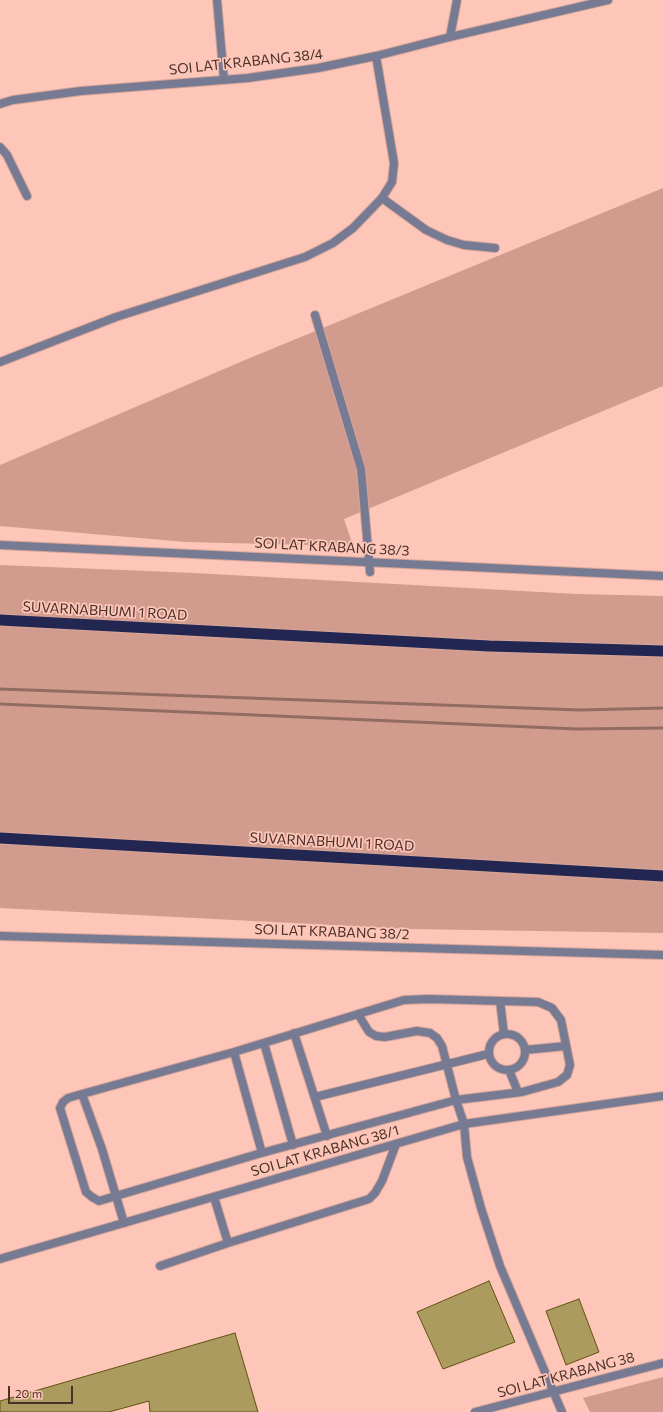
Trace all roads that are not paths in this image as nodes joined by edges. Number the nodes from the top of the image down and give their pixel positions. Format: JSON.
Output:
{"nodes":[{"id":1,"x":217,"y":0,"type":"edge"},
{"id":2,"x":457,"y":0,"type":"edge"},
{"id":3,"x":608,"y":0,"type":"edge"},
{"id":4,"x":450,"y":37,"type":"junction"},
{"id":5,"x":376,"y":56,"type":"junction"},
{"id":6,"x":224,"y":80,"type":"junction"},
{"id":7,"x":0,"y":104,"type":"edge"},
{"id":8,"x":0,"y":147,"type":"edge"},
{"id":9,"x":27,"y":196,"type":"dead end"},
{"id":10,"x":382,"y":198,"type":"junction"},
{"id":11,"x":495,"y":248,"type":"dead end"},
{"id":12,"x":315,"y":315,"type":"dead end"},
{"id":13,"x":0,"y":362,"type":"edge"},
{"id":14,"x":0,"y":545,"type":"edge"},
{"id":15,"x":370,"y":562,"type":"junction"},
{"id":16,"x":370,"y":572,"type":"dead end"},
{"id":17,"x":663,"y":576,"type":"edge"},
{"id":18,"x":0,"y":620,"type":"edge"},
{"id":19,"x":663,"y":651,"type":"edge"},
{"id":20,"x":0,"y":838,"type":"edge"},
{"id":21,"x":663,"y":876,"type":"edge"},
{"id":22,"x":0,"y":936,"type":"edge"},
{"id":23,"x":663,"y":955,"type":"edge"},
{"id":24,"x":500,"y":1001,"type":"junction"},
{"id":25,"x":358,"y":1014,"type":"junction"},
{"id":26,"x":294,"y":1033,"type":"junction"},
{"id":27,"x":504,"y":1034,"type":"junction"},
{"id":28,"x":264,"y":1042,"type":"junction"},
{"id":29,"x":566,"y":1046,"type":"junction"},
{"id":30,"x":525,"y":1050,"type":"junction"},
{"id":31,"x":234,"y":1052,"type":"junction"},
{"id":32,"x":488,"y":1054,"type":"junction"},
{"id":33,"x":446,"y":1065,"type":"junction"},
{"id":34,"x":509,"y":1070,"type":"junction"},
{"id":35,"x":518,"y":1092,"type":"junction"},
{"id":36,"x":82,"y":1094,"type":"junction"},
{"id":37,"x":663,"y":1096,"type":"edge"},
{"id":38,"x":315,"y":1097,"type":"junction"},
{"id":39,"x":456,"y":1100,"type":"junction"},
{"id":40,"x":464,"y":1124,"type":"junction"},
{"id":41,"x":327,"y":1136,"type":"junction"},
{"id":42,"x":396,"y":1144,"type":"junction"},
{"id":43,"x":293,"y":1145,"type":"junction"},
{"id":44,"x":262,"y":1153,"type":"junction"},
{"id":45,"x":116,"y":1196,"type":"junction"},
{"id":46,"x":214,"y":1197,"type":"junction"},
{"id":47,"x":124,"y":1223,"type":"junction"},
{"id":48,"x":228,"y":1243,"type":"junction"},
{"id":49,"x":0,"y":1259,"type":"edge"},
{"id":50,"x":160,"y":1266,"type":"dead end"},
{"id":51,"x":663,"y":1363,"type":"edge"},
{"id":52,"x":553,"y":1391,"type":"junction"},
{"id":53,"x":501,"y":1409,"type":"edge"},
{"id":54,"x":475,"y":1412,"type":"edge"},
{"id":55,"x":562,"y":1412,"type":"edge"}],
"edges":[{"from":1,"to":6,"type":"street"},
{"from":2,"to":4,"type":"street"},
{"from":3,"to":4,"type":"street","name":"SOI LAT KRABANG 38/4"},
{"from":4,"to":5,"type":"street","name":"SOI LAT KRABANG 38/4"},
{"from":5,"to":6,"type":"street","name":"SOI LAT KRABANG 38/4"},
{"from":5,"to":10,"type":"street"},
{"from":6,"to":7,"type":"street","name":"SOI LAT KRABANG 38/4"},
{"from":8,"to":9,"type":"street"},
{"from":10,"to":11,"type":"street"},
{"from":10,"to":13,"type":"street"},
{"from":12,"to":15,"type":"street"},
{"from":14,"to":15,"type":"street","name":"SOI LAT KRABANG 38/3"},
{"from":15,"to":16,"type":"street"},
{"from":15,"to":17,"type":"street","name":"SOI LAT KRABANG 38/3"},
{"from":18,"to":19,"type":"highway","name":"SUVARNABHUMI 1 ROAD"},
{"from":20,"to":21,"type":"highway","name":"SUVARNABHUMI 1 ROAD"},
{"from":22,"to":23,"type":"street","name":"SOI LAT KRABANG 38/2"},
{"from":24,"to":25,"type":"street"},
{"from":24,"to":27,"type":"street"},
{"from":24,"to":29,"type":"street"},
{"from":25,"to":26,"type":"street"},
{"from":25,"to":33,"type":"street"},
{"from":26,"to":28,"type":"street"},
{"from":26,"to":38,"type":"street"},
{"from":27,"to":30,"type":"street"},
{"from":27,"to":32,"type":"street"},
{"from":28,"to":31,"type":"street"},
{"from":28,"to":43,"type":"street"},
{"from":29,"to":30,"type":"street"},
{"from":29,"to":35,"type":"street"},
{"from":30,"to":34,"type":"street"},
{"from":31,"to":36,"type":"street"},
{"from":31,"to":44,"type":"street"},
{"from":32,"to":33,"type":"street"},
{"from":32,"to":34,"type":"street"},
{"from":33,"to":38,"type":"street"},
{"from":33,"to":39,"type":"street"},
{"from":34,"to":35,"type":"street"},
{"from":35,"to":39,"type":"street"},
{"from":36,"to":45,"type":"street"},
{"from":36,"to":45,"type":"street"},
{"from":37,"to":40,"type":"street","name":"SOI LAT KRABANG 38/1"},
{"from":38,"to":41,"type":"street"},
{"from":39,"to":40,"type":"street"},
{"from":39,"to":41,"type":"street"},
{"from":40,"to":42,"type":"street","name":"SOI LAT KRABANG 38/1"},
{"from":40,"to":52,"type":"street"},
{"from":41,"to":43,"type":"street"},
{"from":42,"to":46,"type":"street","name":"SOI LAT KRABANG 38/1"},
{"from":42,"to":48,"type":"street"},
{"from":43,"to":44,"type":"street"},
{"from":44,"to":45,"type":"street"},
{"from":45,"to":47,"type":"street"},
{"from":46,"to":47,"type":"street","name":"SOI LAT KRABANG 38/1"},
{"from":46,"to":48,"type":"street"},
{"from":47,"to":49,"type":"street","name":"SOI LAT KRABANG 38/1"},
{"from":48,"to":50,"type":"street"},
{"from":51,"to":52,"type":"street","name":"SOI LAT KRABANG 38"},
{"from":52,"to":53,"type":"street","name":"SOI LAT KRABANG 38"},
{"from":52,"to":55,"type":"street"},
{"from":53,"to":54,"type":"street","name":"SOI LAT KRABANG 38"}]}
